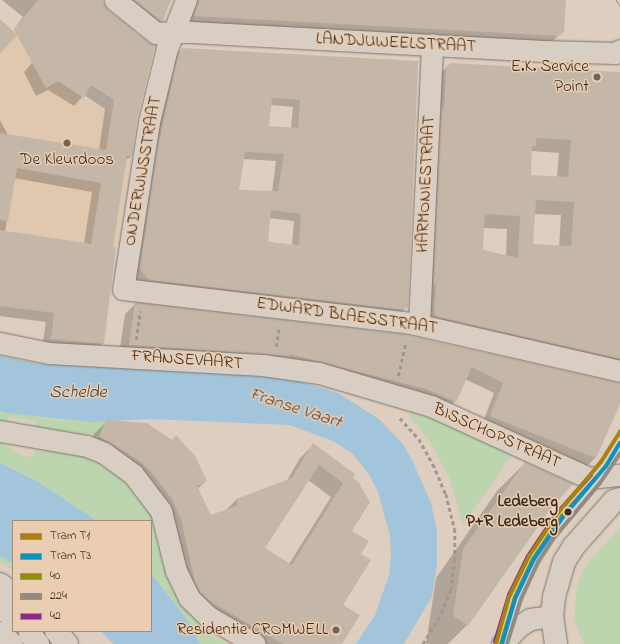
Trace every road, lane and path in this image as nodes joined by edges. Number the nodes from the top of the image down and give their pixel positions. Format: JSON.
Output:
{"nodes":[{"id":1,"x":115,"y":0,"type":"edge"},
{"id":2,"x":186,"y":0,"type":"edge"},
{"id":3,"x":172,"y":34,"type":"junction"},
{"id":4,"x":432,"y":44,"type":"junction"},
{"id":5,"x":620,"y":50,"type":"edge"},
{"id":6,"x":142,"y":291,"type":"junction"},
{"id":7,"x":282,"y":306,"type":"junction"},
{"id":8,"x":415,"y":323,"type":"junction"},
{"id":9,"x":0,"y":343,"type":"edge"},
{"id":10,"x":134,"y":356,"type":"junction"},
{"id":11,"x":274,"y":366,"type":"junction"},
{"id":12,"x":620,"y":371,"type":"edge"},
{"id":13,"x":372,"y":390,"type":"joint"},
{"id":14,"x":394,"y":403,"type":"junction"},
{"id":15,"x":0,"y":431,"type":"edge"},
{"id":16,"x":620,"y":442,"type":"edge"},
{"id":17,"x":620,"y":475,"type":"edge"},
{"id":18,"x":595,"y":479,"type":"junction"},
{"id":19,"x":620,"y":499,"type":"edge"},
{"id":20,"x":0,"y":584,"type":"edge"},
{"id":21,"x":12,"y":594,"type":"edge"},
{"id":22,"x":0,"y":606,"type":"edge"},
{"id":23,"x":552,"y":616,"type":"junction"},
{"id":24,"x":12,"y":617,"type":"edge"},
{"id":25,"x":57,"y":632,"type":"edge"},
{"id":26,"x":0,"y":633,"type":"edge"},
{"id":27,"x":27,"y":638,"type":"edge"},
{"id":28,"x":557,"y":643,"type":"edge"},
{"id":29,"x":67,"y":644,"type":"edge"},
{"id":30,"x":255,"y":644,"type":"edge"},
{"id":31,"x":424,"y":644,"type":"edge"},
{"id":32,"x":502,"y":644,"type":"edge"}],
"edges":[{"from":1,"to":3,"type":"street","name":"LANDJUWEELSTRAAT"},
{"from":2,"to":3,"type":"street"},
{"from":3,"to":4,"type":"street","name":"LANDJUWEELSTRAAT"},
{"from":3,"to":6,"type":"street","name":"ONDERWIJSSTRAAT"},
{"from":4,"to":5,"type":"street","name":"LANDJUWEELSTRAAT"},
{"from":4,"to":8,"type":"street","name":"HARMONIESTRAAT"},
{"from":6,"to":7,"type":"street","name":"EDWARD BLAESSTRAAT"},
{"from":6,"to":10,"type":"path"},
{"from":7,"to":8,"type":"street","name":"EDWARD BLAESSTRAAT"},
{"from":7,"to":11,"type":"path"},
{"from":8,"to":12,"type":"street","name":"EDWARD BLAESSTRAAT"},
{"from":8,"to":14,"type":"path"},
{"from":9,"to":10,"type":"street","name":"FRANSEVAART"},
{"from":10,"to":11,"type":"street","name":"FRANSEVAART"},
{"from":11,"to":13,"type":"street","name":"FRANSEVAART"},
{"from":13,"to":14,"type":"street","name":"BISSCHOPSTRAAT"},
{"from":14,"to":18,"type":"street","name":"BISSCHOPSTRAAT"},
{"from":14,"to":31,"type":"path"},
{"from":15,"to":30,"type":"street"},
{"from":16,"to":18,"type":"lane"},
{"from":17,"to":18,"type":"street"},
{"from":18,"to":32,"type":"lane"},
{"from":19,"to":23,"type":"main road"},
{"from":20,"to":21,"type":"main road"},
{"from":22,"to":24,"type":"main road"},
{"from":23,"to":28,"type":"main road"},
{"from":23,"to":32,"type":"street"},
{"from":25,"to":29,"type":"main road"},
{"from":26,"to":27,"type":"main road"}]}
